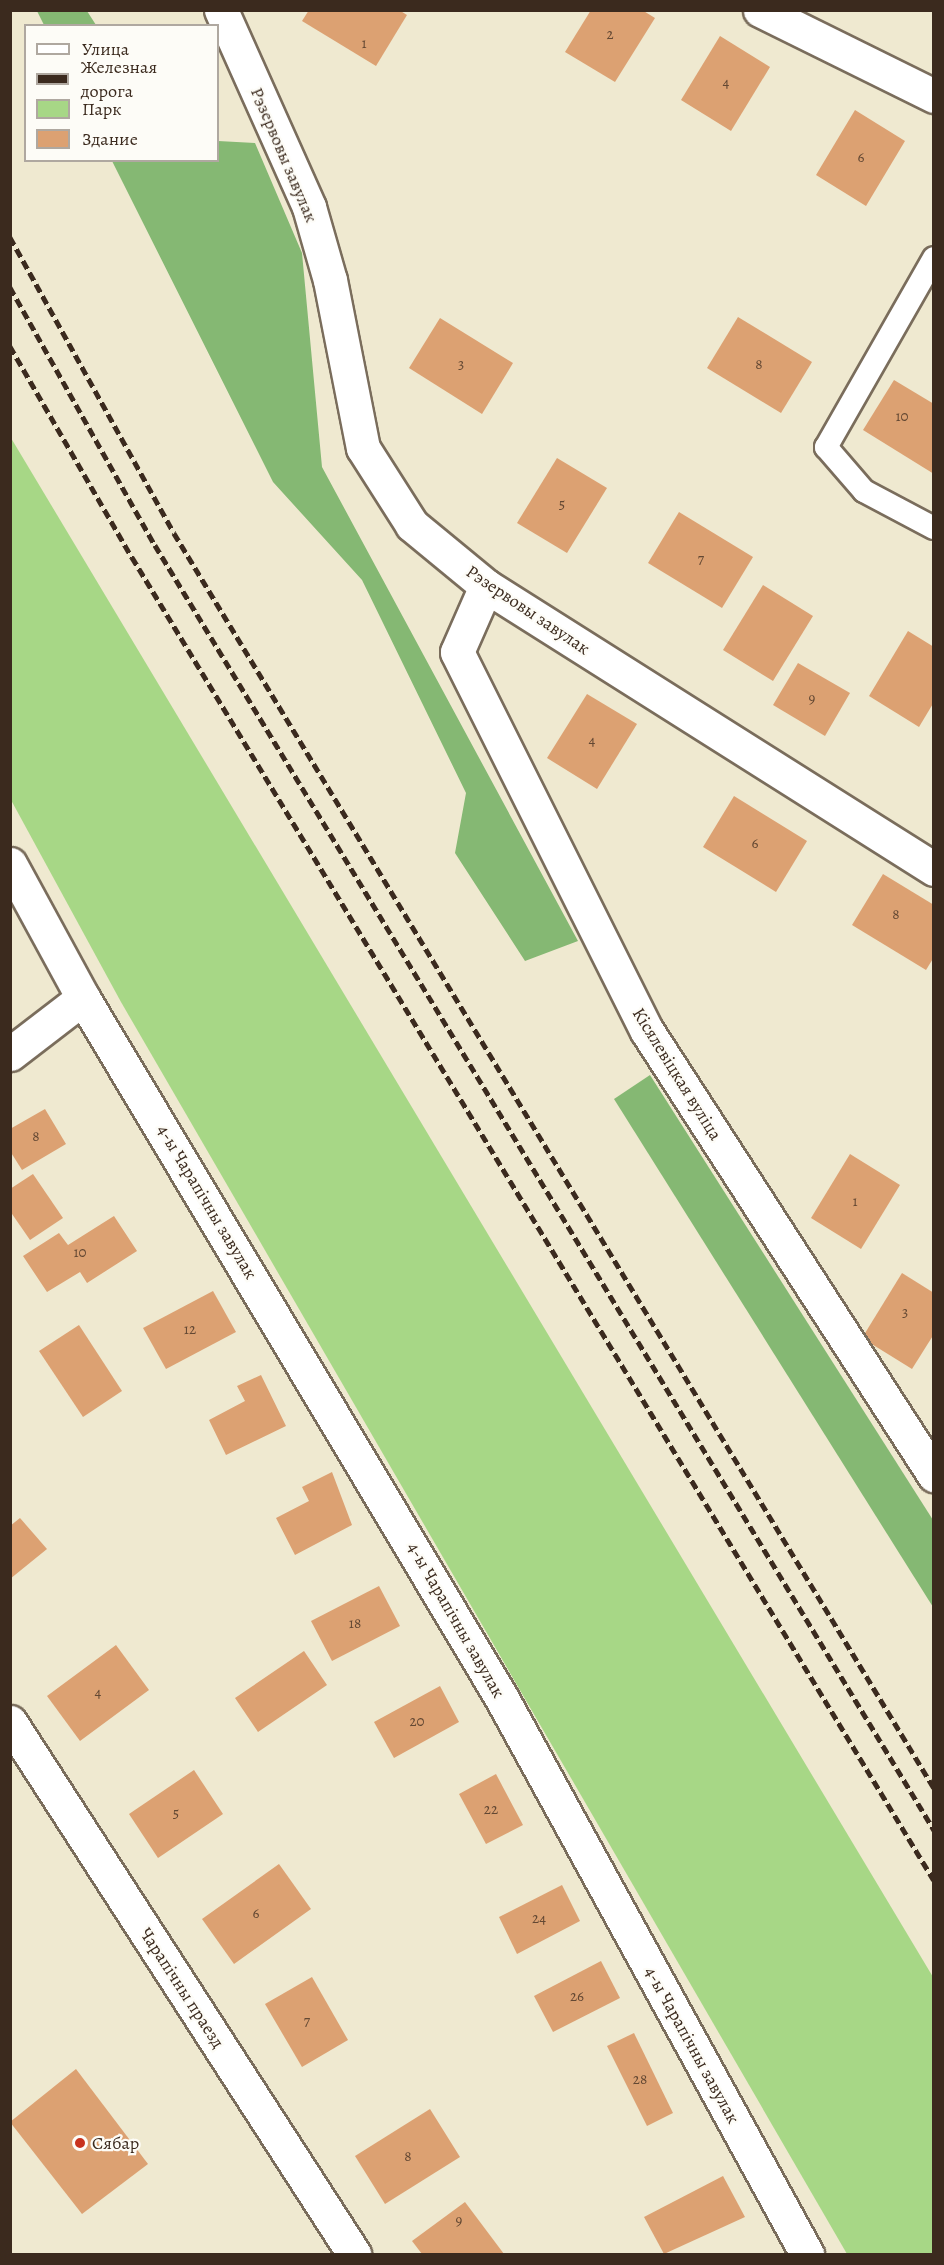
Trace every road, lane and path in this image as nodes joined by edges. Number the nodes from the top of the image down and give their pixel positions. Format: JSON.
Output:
{"nodes":[{"id":1,"x":221,"y":10,"type":"edge"},
{"id":2,"x":760,"y":10,"type":"edge"},
{"id":3,"x":933,"y":96,"type":"edge"},
{"id":4,"x":933,"y":258,"type":"edge"},
{"id":5,"x":933,"y":528,"type":"edge"},
{"id":6,"x":486,"y":586,"type":"junction"},
{"id":7,"x":10,"y":864,"type":"edge"},
{"id":8,"x":933,"y":869,"type":"edge"},
{"id":9,"x":83,"y":998,"type":"junction"},
{"id":10,"x":10,"y":1054,"type":"edge"},
{"id":11,"x":933,"y":1475,"type":"edge"},
{"id":12,"x":10,"y":1722,"type":"edge"},
{"id":13,"x":354,"y":2254,"type":"edge"},
{"id":14,"x":807,"y":2254,"type":"edge"}],
"edges":[{"from":1,"to":6,"type":"street","name":"Рэзервовы завулак"},
{"from":2,"to":3,"type":"street"},
{"from":4,"to":5,"type":"lane"},
{"from":6,"to":8,"type":"street","name":"Рэзервовы завулак"},
{"from":6,"to":11,"type":"street","name":"Кісялевіцкая вуліца"},
{"from":7,"to":9,"type":"street","name":"4-ы Чарапічны завулак"},
{"from":9,"to":10,"type":"street"},
{"from":9,"to":14,"type":"street","name":"4-ы Чарапічны завулак"},
{"from":12,"to":13,"type":"street","name":"Чарапічны праезд"}]}
